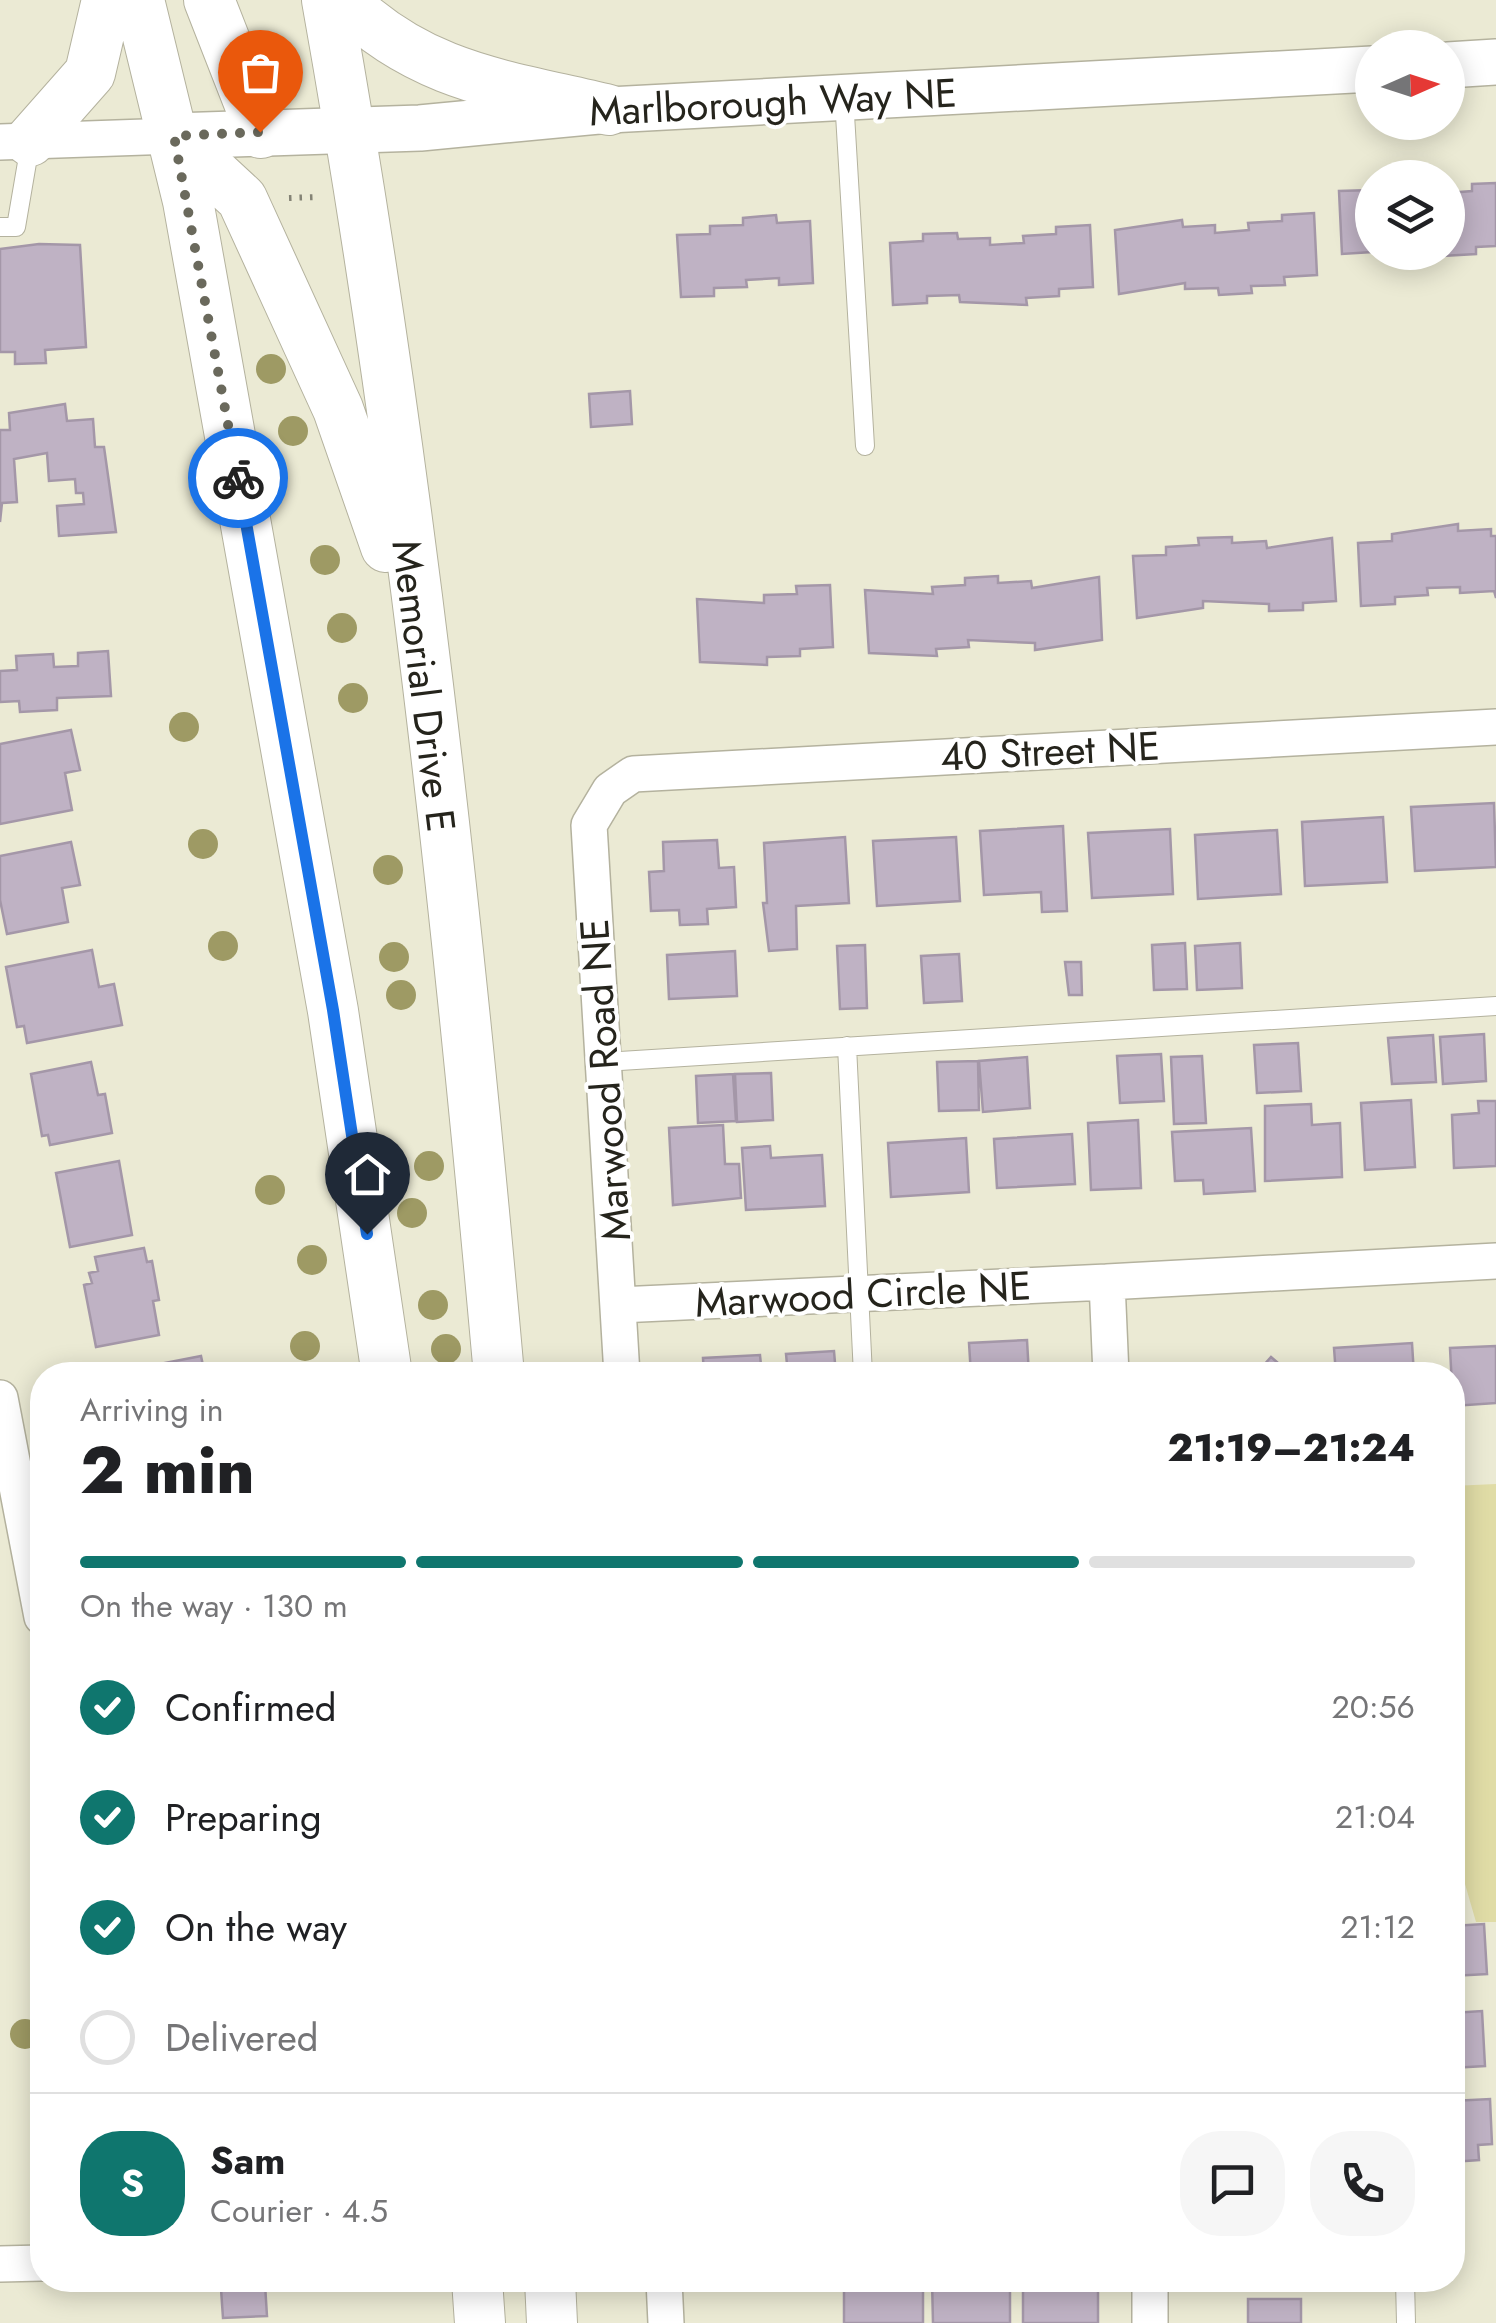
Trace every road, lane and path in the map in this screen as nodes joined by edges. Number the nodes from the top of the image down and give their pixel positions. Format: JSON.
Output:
{"nodes":[{"id":1,"x":107,"y":0,"type":"edge"},
{"id":2,"x":138,"y":0,"type":"edge"},
{"id":3,"x":209,"y":0,"type":"edge"},
{"id":4,"x":327,"y":0,"type":"edge"},
{"id":5,"x":343,"y":0,"type":"edge"},
{"id":6,"x":1496,"y":62,"type":"edge"},
{"id":7,"x":1465,"y":64,"type":"edge"},
{"id":8,"x":1355,"y":70,"type":"edge"},
{"id":9,"x":844,"y":98,"type":"junction"},
{"id":10,"x":609,"y":110,"type":"junction"},
{"id":11,"x":350,"y":129,"type":"junction"},
{"id":12,"x":260,"y":132,"type":"junction"},
{"id":13,"x":174,"y":136,"type":"junction"},
{"id":14,"x":15,"y":142,"type":"edge"},
{"id":15,"x":319,"y":197,"type":"dead end"},
{"id":16,"x":282,"y":198,"type":"dead end"},
{"id":17,"x":0,"y":227,"type":"edge"},
{"id":18,"x":865,"y":446,"type":"dead end"},
{"id":19,"x":419,"y":641,"type":"junction"},
{"id":20,"x":1496,"y":727,"type":"edge"},
{"id":21,"x":610,"y":790,"type":"joint"},
{"id":22,"x":1496,"y":1006,"type":"edge"},
{"id":23,"x":847,"y":1046,"type":"junction"},
{"id":24,"x":604,"y":1062,"type":"junction"},
{"id":25,"x":1496,"y":1261,"type":"edge"},
{"id":26,"x":1106,"y":1282,"type":"junction"},
{"id":27,"x":858,"y":1296,"type":"junction"},
{"id":28,"x":619,"y":1305,"type":"junction"},
{"id":29,"x":384,"y":1362,"type":"edge"},
{"id":30,"x":498,"y":1362,"type":"edge"},
{"id":31,"x":621,"y":1362,"type":"edge"},
{"id":32,"x":861,"y":1362,"type":"edge"},
{"id":33,"x":1110,"y":1362,"type":"edge"},
{"id":34,"x":0,"y":1398,"type":"edge"},
{"id":35,"x":9,"y":1493,"type":"edge"},
{"id":36,"x":30,"y":1572,"type":"edge"},
{"id":37,"x":30,"y":2263,"type":"edge"},
{"id":38,"x":0,"y":2264,"type":"edge"},
{"id":39,"x":478,"y":2292,"type":"edge"},
{"id":40,"x":551,"y":2292,"type":"edge"},
{"id":41,"x":665,"y":2292,"type":"edge"},
{"id":42,"x":1150,"y":2292,"type":"edge"},
{"id":43,"x":1405,"y":2292,"type":"edge"},
{"id":44,"x":480,"y":2323,"type":"edge"},
{"id":45,"x":552,"y":2323,"type":"edge"},
{"id":46,"x":666,"y":2323,"type":"edge"},
{"id":47,"x":1150,"y":2323,"type":"edge"},
{"id":48,"x":1406,"y":2323,"type":"edge"}],
"edges":[{"from":1,"to":14,"type":"main road"},
{"from":2,"to":13,"type":"main road"},
{"from":3,"to":12,"type":"main road"},
{"from":4,"to":11,"type":"main road","name":"Memorial Drive E"},
{"from":5,"to":10,"type":"main road"},
{"from":6,"to":7,"type":"street"},
{"from":8,"to":9,"type":"street","name":"Marlborough Way NE"},
{"from":9,"to":10,"type":"street","name":"Marlborough Way NE"},
{"from":9,"to":18,"type":"lane"},
{"from":10,"to":11,"type":"street","name":"Marlborough Way NE"},
{"from":11,"to":12,"type":"street","name":"Marlborough Way NE"},
{"from":11,"to":19,"type":"main road","name":"Memorial Drive E"},
{"from":12,"to":13,"type":"street","name":"Marlborough Way NE"},
{"from":13,"to":14,"type":"street"},
{"from":13,"to":19,"type":"main road"},
{"from":13,"to":29,"type":"main road"},
{"from":14,"to":17,"type":"lane"},
{"from":15,"to":16,"type":"path"},
{"from":19,"to":30,"type":"main road","name":"Memorial Drive E"},
{"from":20,"to":21,"type":"street","name":"40 Street NE"},
{"from":21,"to":24,"type":"street","name":"Marwood Road NE"},
{"from":22,"to":23,"type":"lane"},
{"from":23,"to":24,"type":"lane"},
{"from":23,"to":27,"type":"lane"},
{"from":24,"to":28,"type":"street","name":"Marwood Road NE"},
{"from":25,"to":26,"type":"street","name":"Marwood Circle NE"},
{"from":26,"to":27,"type":"street","name":"Marwood Circle NE"},
{"from":26,"to":33,"type":"street"},
{"from":27,"to":28,"type":"street","name":"Marwood Circle NE"},
{"from":27,"to":32,"type":"lane"},
{"from":28,"to":31,"type":"street","name":"Marwood Road NE"},
{"from":34,"to":35,"type":"street"},
{"from":35,"to":36,"type":"street"},
{"from":37,"to":38,"type":"street"},
{"from":39,"to":44,"type":"main road"},
{"from":40,"to":45,"type":"main road"},
{"from":41,"to":46,"type":"street"},
{"from":42,"to":47,"type":"street"},
{"from":43,"to":48,"type":"lane"}]}
